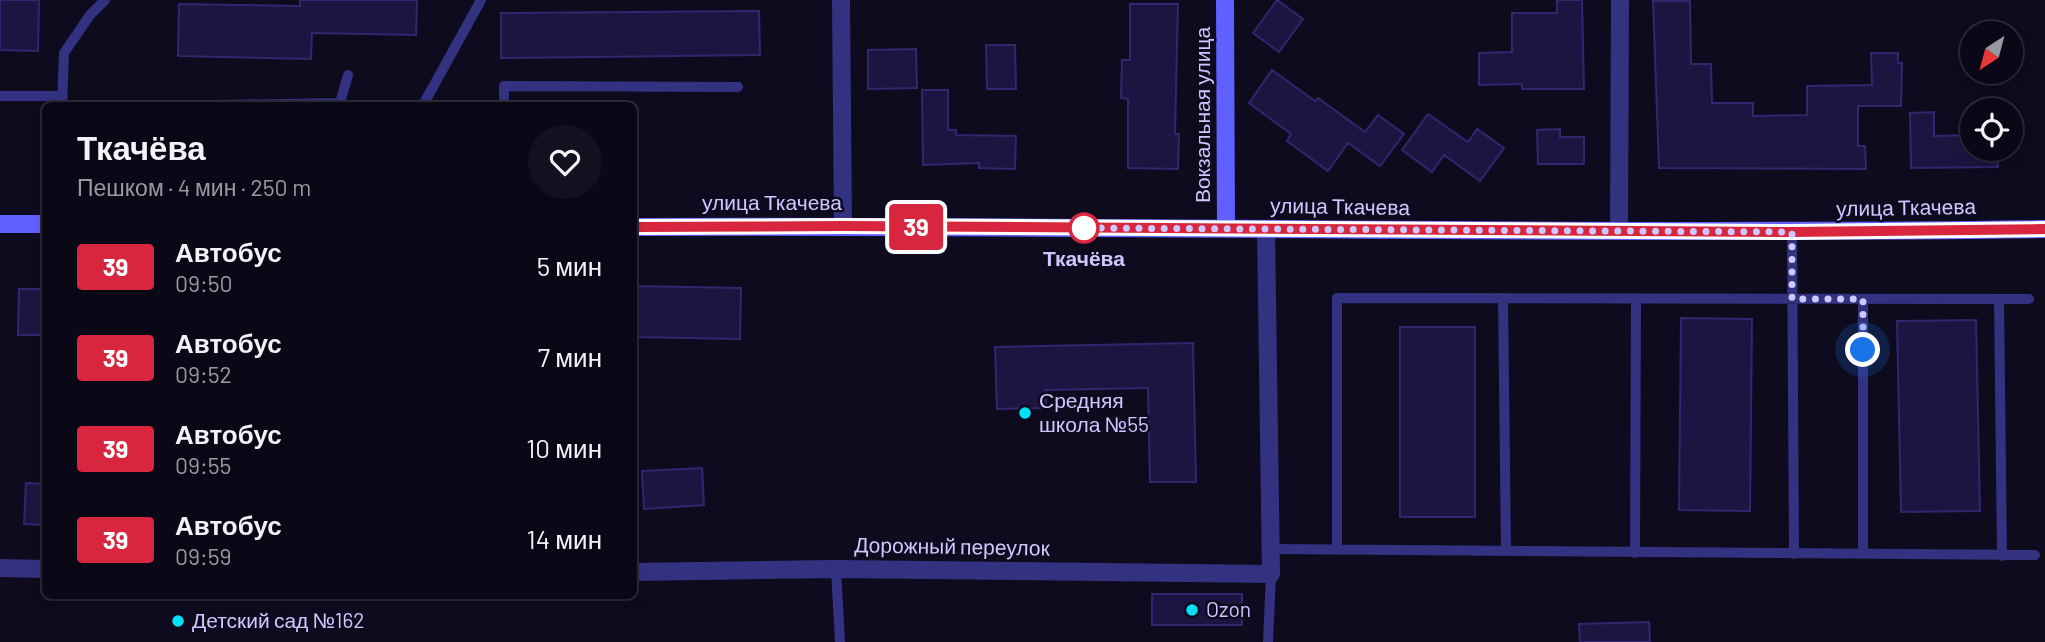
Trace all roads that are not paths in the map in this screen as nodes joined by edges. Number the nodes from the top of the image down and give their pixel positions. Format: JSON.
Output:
{"nodes":[{"id":1,"x":105,"y":0,"type":"edge"},
{"id":2,"x":481,"y":0,"type":"edge"},
{"id":3,"x":841,"y":0,"type":"edge"},
{"id":4,"x":1224,"y":0,"type":"edge"},
{"id":5,"x":1620,"y":0,"type":"edge"},
{"id":6,"x":348,"y":75,"type":"dead end"},
{"id":7,"x":738,"y":87,"type":"dead end"},
{"id":8,"x":0,"y":96,"type":"edge"},
{"id":9,"x":63,"y":100,"type":"edge"},
{"id":10,"x":340,"y":102,"type":"edge"},
{"id":11,"x":425,"y":102,"type":"edge"},
{"id":12,"x":503,"y":102,"type":"edge"},
{"id":13,"x":42,"y":224,"type":"edge"},
{"id":14,"x":0,"y":225,"type":"edge"},
{"id":15,"x":843,"y":226,"type":"junction"},
{"id":16,"x":637,"y":227,"type":"edge"},
{"id":17,"x":1226,"y":229,"type":"junction"},
{"id":18,"x":1266,"y":229,"type":"junction"},
{"id":19,"x":2045,"y":229,"type":"edge"},
{"id":20,"x":1619,"y":231,"type":"junction"},
{"id":21,"x":1792,"y":232,"type":"junction"},
{"id":22,"x":1503,"y":298,"type":"junction"},
{"id":23,"x":1636,"y":299,"type":"junction"},
{"id":24,"x":1792,"y":299,"type":"junction"},
{"id":25,"x":1863,"y":299,"type":"junction"},
{"id":26,"x":1999,"y":299,"type":"junction"},
{"id":27,"x":2028,"y":299,"type":"dead end"},
{"id":28,"x":1272,"y":549,"type":"junction"},
{"id":29,"x":1337,"y":550,"type":"junction"},
{"id":30,"x":1506,"y":551,"type":"junction"},
{"id":31,"x":1635,"y":553,"type":"junction"},
{"id":32,"x":1794,"y":554,"type":"junction"},
{"id":33,"x":1863,"y":554,"type":"junction"},
{"id":34,"x":2035,"y":555,"type":"dead end"},
{"id":35,"x":2002,"y":556,"type":"junction"},
{"id":36,"x":0,"y":568,"type":"edge"},
{"id":37,"x":42,"y":569,"type":"edge"},
{"id":38,"x":835,"y":569,"type":"junction"},
{"id":39,"x":637,"y":572,"type":"edge"},
{"id":40,"x":1271,"y":574,"type":"junction"},
{"id":41,"x":840,"y":642,"type":"edge"},
{"id":42,"x":1268,"y":642,"type":"edge"}],
"edges":[{"from":1,"to":9,"type":"lane"},
{"from":2,"to":11,"type":"lane"},
{"from":3,"to":15,"type":"street"},
{"from":4,"to":17,"type":"street","name":"Вокзальная улица"},
{"from":5,"to":20,"type":"street"},
{"from":6,"to":10,"type":"lane"},
{"from":7,"to":12,"type":"lane"},
{"from":8,"to":9,"type":"lane"},
{"from":13,"to":14,"type":"street"},
{"from":15,"to":16,"type":"street","name":"улица Ткачева"},
{"from":15,"to":17,"type":"street","name":"улица Ткачева"},
{"from":17,"to":18,"type":"street","name":"улица Ткачева"},
{"from":18,"to":20,"type":"street","name":"улица Ткачева"},
{"from":18,"to":28,"type":"street"},
{"from":19,"to":21,"type":"street","name":"улица Ткачева"},
{"from":20,"to":21,"type":"street","name":"улица Ткачева"},
{"from":21,"to":24,"type":"lane"},
{"from":22,"to":23,"type":"lane"},
{"from":22,"to":29,"type":"lane"},
{"from":22,"to":30,"type":"lane"},
{"from":23,"to":24,"type":"lane"},
{"from":23,"to":31,"type":"lane"},
{"from":24,"to":25,"type":"lane"},
{"from":24,"to":32,"type":"lane"},
{"from":25,"to":26,"type":"lane"},
{"from":25,"to":33,"type":"lane"},
{"from":26,"to":27,"type":"lane"},
{"from":26,"to":35,"type":"lane"},
{"from":28,"to":29,"type":"lane"},
{"from":28,"to":40,"type":"street"},
{"from":29,"to":30,"type":"lane"},
{"from":30,"to":31,"type":"lane"},
{"from":31,"to":32,"type":"lane"},
{"from":32,"to":33,"type":"lane"},
{"from":33,"to":35,"type":"lane"},
{"from":34,"to":35,"type":"lane"},
{"from":36,"to":37,"type":"street"},
{"from":38,"to":39,"type":"street","name":"Дорожный переулок"},
{"from":38,"to":40,"type":"street","name":"Дорожный переулок"},
{"from":38,"to":41,"type":"lane"},
{"from":40,"to":42,"type":"lane"}]}
